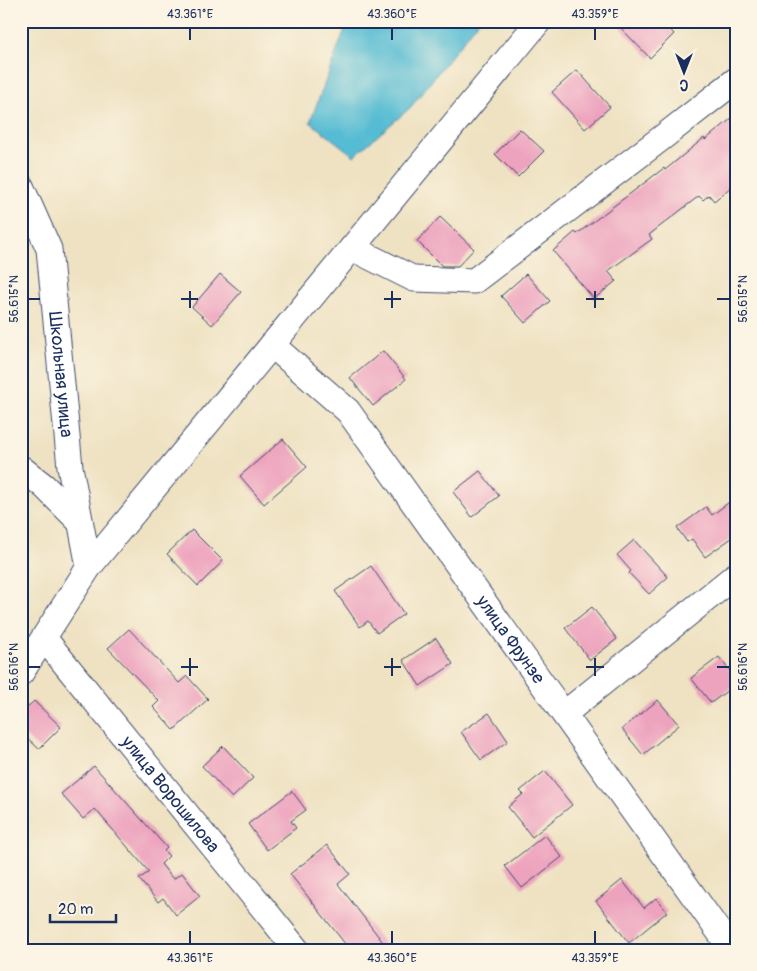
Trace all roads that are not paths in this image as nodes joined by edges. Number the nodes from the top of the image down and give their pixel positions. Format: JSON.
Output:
{"nodes":[{"id":1,"x":539,"y":21,"type":"edge"},
{"id":2,"x":736,"y":80,"type":"edge"},
{"id":3,"x":21,"y":186,"type":"edge"},
{"id":4,"x":352,"y":248,"type":"junction"},
{"id":5,"x":272,"y":345,"type":"junction"},
{"id":6,"x":21,"y":468,"type":"edge"},
{"id":7,"x":80,"y":522,"type":"junction"},
{"id":8,"x":89,"y":567,"type":"junction"},
{"id":9,"x":736,"y":575,"type":"edge"},
{"id":10,"x":44,"y":638,"type":"junction"},
{"id":11,"x":21,"y":673,"type":"edge"},
{"id":12,"x":564,"y":714,"type":"junction"},
{"id":13,"x":297,"y":950,"type":"edge"},
{"id":14,"x":732,"y":950,"type":"edge"}],
"edges":[{"from":1,"to":4,"type":"street"},
{"from":2,"to":4,"type":"street"},
{"from":3,"to":7,"type":"street","name":"Школьная улица"},
{"from":4,"to":5,"type":"street"},
{"from":5,"to":8,"type":"street"},
{"from":5,"to":12,"type":"street","name":"улица Фрунзе"},
{"from":6,"to":7,"type":"street"},
{"from":7,"to":8,"type":"street","name":"Школьная улица"},
{"from":8,"to":10,"type":"street"},
{"from":9,"to":12,"type":"street"},
{"from":10,"to":11,"type":"street"},
{"from":10,"to":13,"type":"street","name":"улица Ворошилова"},
{"from":12,"to":14,"type":"street","name":"улица Фрунзе"}]}
